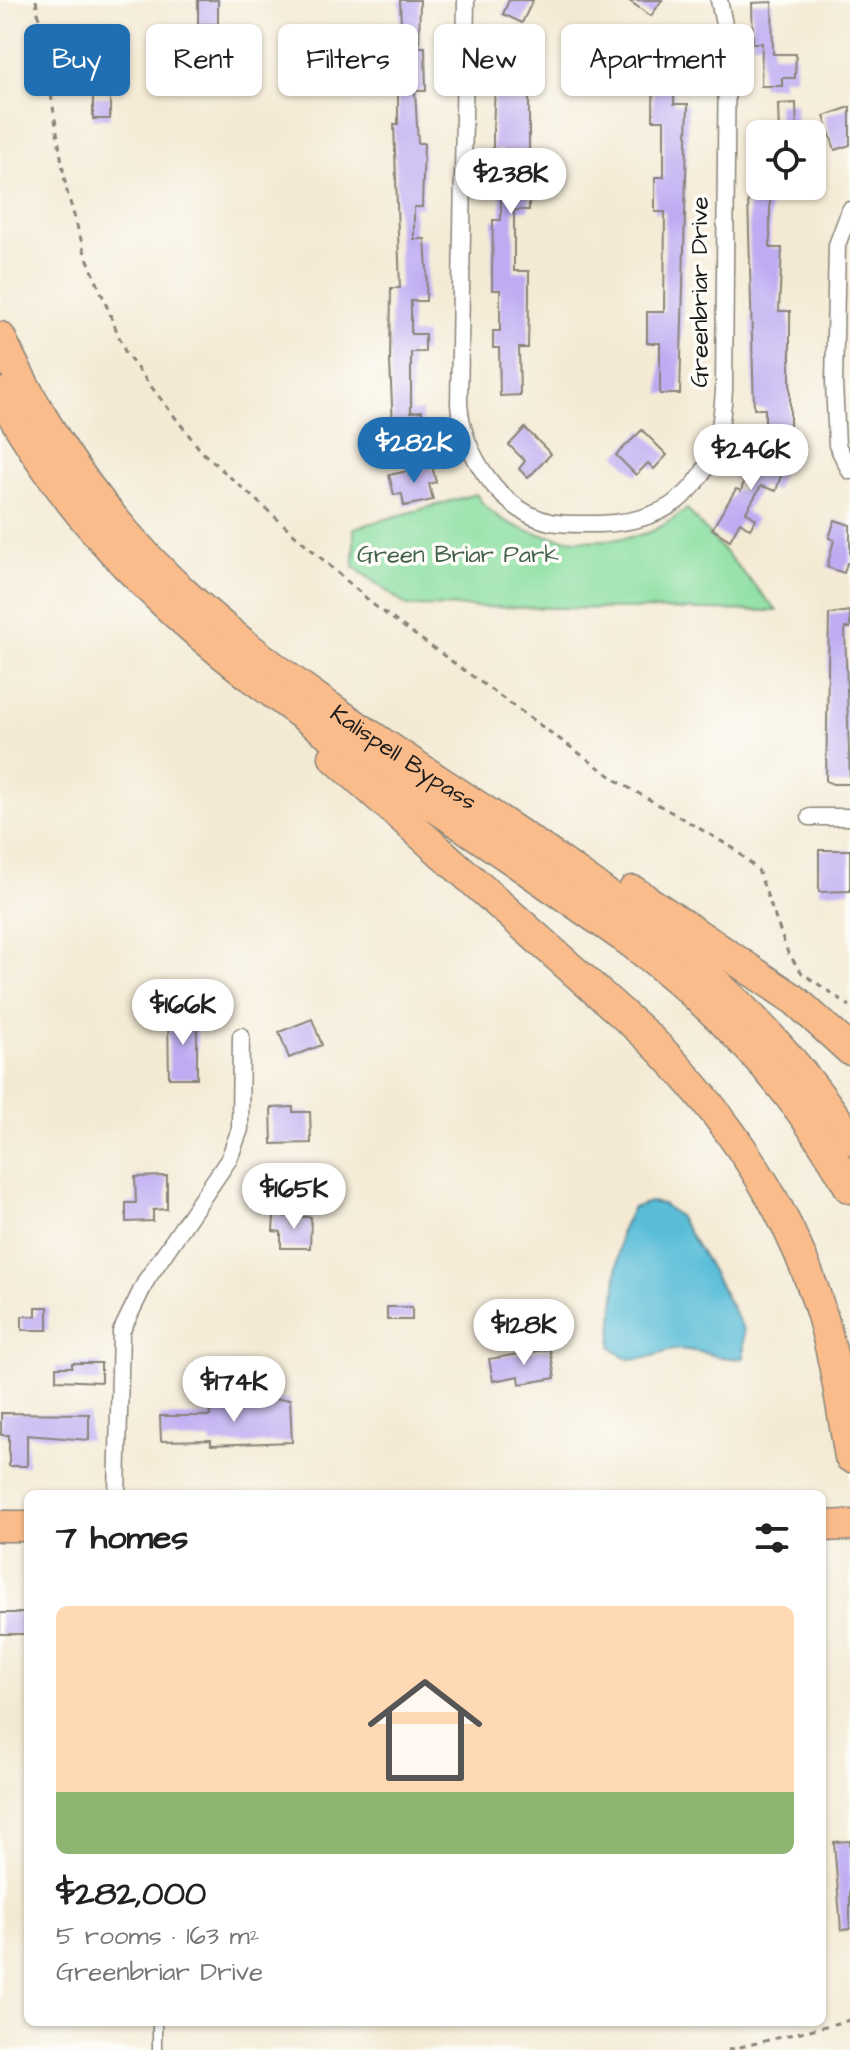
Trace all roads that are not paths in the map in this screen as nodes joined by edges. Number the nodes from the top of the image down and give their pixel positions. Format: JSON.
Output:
{"nodes":[{"id":1,"x":466,"y":0,"type":"edge"},
{"id":2,"x":719,"y":0,"type":"edge"},
{"id":3,"x":850,"y":210,"type":"edge"},
{"id":4,"x":0,"y":337,"type":"edge"},
{"id":5,"x":0,"y":393,"type":"edge"},
{"id":6,"x":850,"y":471,"type":"edge"},
{"id":7,"x":271,"y":692,"type":"junction"},
{"id":8,"x":431,"y":775,"type":"junction"},
{"id":9,"x":810,"y":817,"type":"dead end"},
{"id":10,"x":850,"y":817,"type":"edge"},
{"id":11,"x":241,"y":1036,"type":"dead end"},
{"id":12,"x":850,"y":1050,"type":"edge"},
{"id":13,"x":850,"y":1139,"type":"edge"},
{"id":14,"x":850,"y":1188,"type":"edge"},
{"id":15,"x":850,"y":1457,"type":"edge"},
{"id":16,"x":117,"y":1490,"type":"edge"},
{"id":17,"x":850,"y":1525,"type":"edge"},
{"id":18,"x":0,"y":1526,"type":"edge"},
{"id":19,"x":24,"y":1526,"type":"edge"},
{"id":20,"x":826,"y":1526,"type":"edge"},
{"id":21,"x":157,"y":2026,"type":"edge"},
{"id":22,"x":157,"y":2050,"type":"edge"}],
"edges":[{"from":1,"to":2,"type":"street","name":"Greenbriar Drive"},
{"from":3,"to":6,"type":"street"},
{"from":4,"to":8,"type":"highway","name":"Kalispell Bypass"},
{"from":5,"to":7,"type":"highway","name":"Kalispell Bypass"},
{"from":7,"to":14,"type":"highway","name":"Kalispell Bypass"},
{"from":7,"to":15,"type":"highway"},
{"from":8,"to":12,"type":"highway"},
{"from":8,"to":13,"type":"highway","name":"Kalispell Bypass"},
{"from":9,"to":10,"type":"street"},
{"from":11,"to":16,"type":"street"},
{"from":17,"to":20,"type":"highway"},
{"from":18,"to":19,"type":"highway"},
{"from":21,"to":22,"type":"lane"}]}
